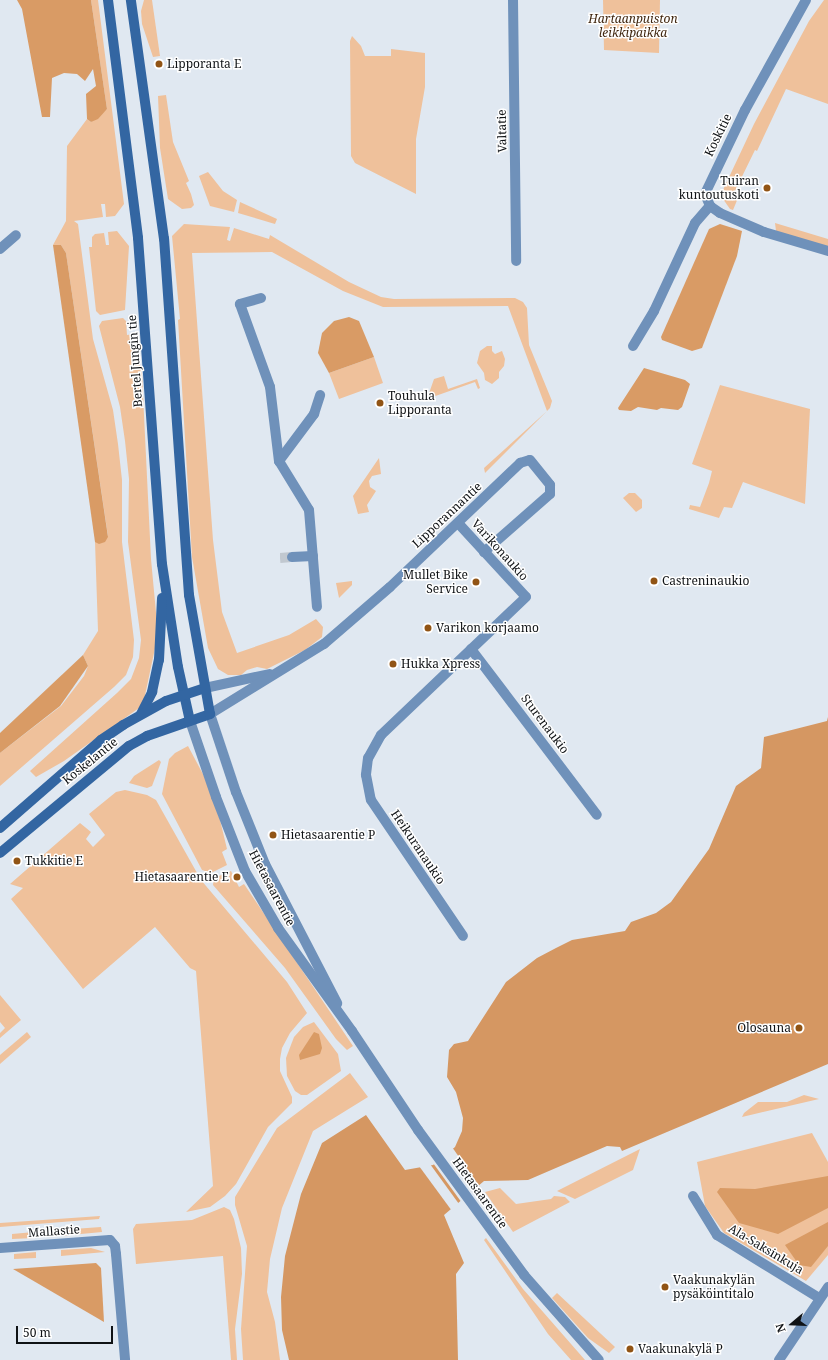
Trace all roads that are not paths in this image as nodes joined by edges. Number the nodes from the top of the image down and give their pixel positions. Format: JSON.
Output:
{"nodes":[{"id":1,"x":108,"y":0,"type":"edge"},
{"id":2,"x":131,"y":0,"type":"edge"},
{"id":3,"x":513,"y":0,"type":"edge"},
{"id":4,"x":806,"y":0,"type":"edge"},
{"id":5,"x":710,"y":206,"type":"junction"},
{"id":6,"x":16,"y":235,"type":"dead end"},
{"id":7,"x":0,"y":249,"type":"edge"},
{"id":8,"x":828,"y":251,"type":"edge"},
{"id":9,"x":516,"y":261,"type":"dead end"},
{"id":10,"x":261,"y":298,"type":"dead end"},
{"id":11,"x":633,"y":346,"type":"dead end"},
{"id":12,"x":320,"y":395,"type":"dead end"},
{"id":13,"x":279,"y":461,"type":"junction"},
{"id":14,"x":458,"y":523,"type":"junction"},
{"id":15,"x":484,"y":552,"type":"junction"},
{"id":16,"x":313,"y":556,"type":"junction"},
{"id":17,"x":292,"y":557,"type":"tunnel mouth"},
{"id":18,"x":162,"y":564,"type":"junction"},
{"id":19,"x":317,"y":607,"type":"dead end"},
{"id":20,"x":471,"y":649,"type":"junction"},
{"id":21,"x":281,"y":671,"type":"junction"},
{"id":22,"x":205,"y":688,"type":"junction"},
{"id":23,"x":184,"y":694,"type":"junction"},
{"id":24,"x":210,"y":714,"type":"junction"},
{"id":25,"x":140,"y":716,"type":"junction"},
{"id":26,"x":190,"y":721,"type":"junction"},
{"id":27,"x":366,"y":767,"type":"joint"},
{"id":28,"x":597,"y":815,"type":"dead end"},
{"id":29,"x":0,"y":828,"type":"edge"},
{"id":30,"x":0,"y":853,"type":"edge"},
{"id":31,"x":463,"y":936,"type":"dead end"},
{"id":32,"x":352,"y":1031,"type":"junction"},
{"id":33,"x":693,"y":1196,"type":"dead end"},
{"id":34,"x":0,"y":1248,"type":"edge"},
{"id":35,"x":828,"y":1287,"type":"edge"},
{"id":36,"x":819,"y":1298,"type":"junction"},
{"id":37,"x":125,"y":1360,"type":"edge"},
{"id":38,"x":599,"y":1360,"type":"edge"},
{"id":39,"x":779,"y":1360,"type":"edge"}],
"edges":[{"from":1,"to":18,"type":"main road","name":"Bertel Jungin tie"},
{"from":2,"to":22,"type":"main road"},
{"from":3,"to":9,"type":"street","name":"Valtatie"},
{"from":4,"to":5,"type":"street","name":"Koskitie"},
{"from":5,"to":8,"type":"street"},
{"from":5,"to":11,"type":"street"},
{"from":6,"to":7,"type":"street"},
{"from":10,"to":13,"type":"street"},
{"from":12,"to":13,"type":"street"},
{"from":13,"to":16,"type":"street"},
{"from":14,"to":15,"type":"street","name":"Varikonaukio"},
{"from":14,"to":15,"type":"street","name":"Lipporannantie"},
{"from":14,"to":21,"type":"street","name":"Lipporannantie"},
{"from":15,"to":20,"type":"street","name":"Varikonaukio"},
{"from":16,"to":17,"type":"street"},
{"from":16,"to":19,"type":"street"},
{"from":18,"to":23,"type":"main road","name":"Bertel Jungin tie"},
{"from":18,"to":25,"type":"main road"},
{"from":20,"to":27,"type":"street","name":"Varikonaukio"},
{"from":20,"to":28,"type":"street","name":"Sturenaukio"},
{"from":21,"to":22,"type":"street","name":"Lipporannantie"},
{"from":21,"to":24,"type":"street","name":"Lipporannantie"},
{"from":22,"to":23,"type":"main road","name":"Koskelantie"},
{"from":22,"to":24,"type":"main road"},
{"from":23,"to":25,"type":"main road","name":"Koskelantie"},
{"from":23,"to":26,"type":"main road","name":"Bertel Jungin tie"},
{"from":24,"to":26,"type":"main road","name":"Koskelantie"},
{"from":24,"to":32,"type":"street","name":"Hietasaarentie"},
{"from":25,"to":29,"type":"main road","name":"Koskelantie"},
{"from":26,"to":30,"type":"main road","name":"Koskelantie"},
{"from":26,"to":32,"type":"street","name":"Hietasaarentie"},
{"from":27,"to":31,"type":"street","name":"Heikuranaukio"},
{"from":32,"to":38,"type":"street","name":"Hietasaarentie"},
{"from":33,"to":36,"type":"street","name":"Ala-Saksinkuja"},
{"from":34,"to":37,"type":"street","name":"Mallastie"},
{"from":35,"to":36,"type":"street"},
{"from":36,"to":39,"type":"street"}]}
